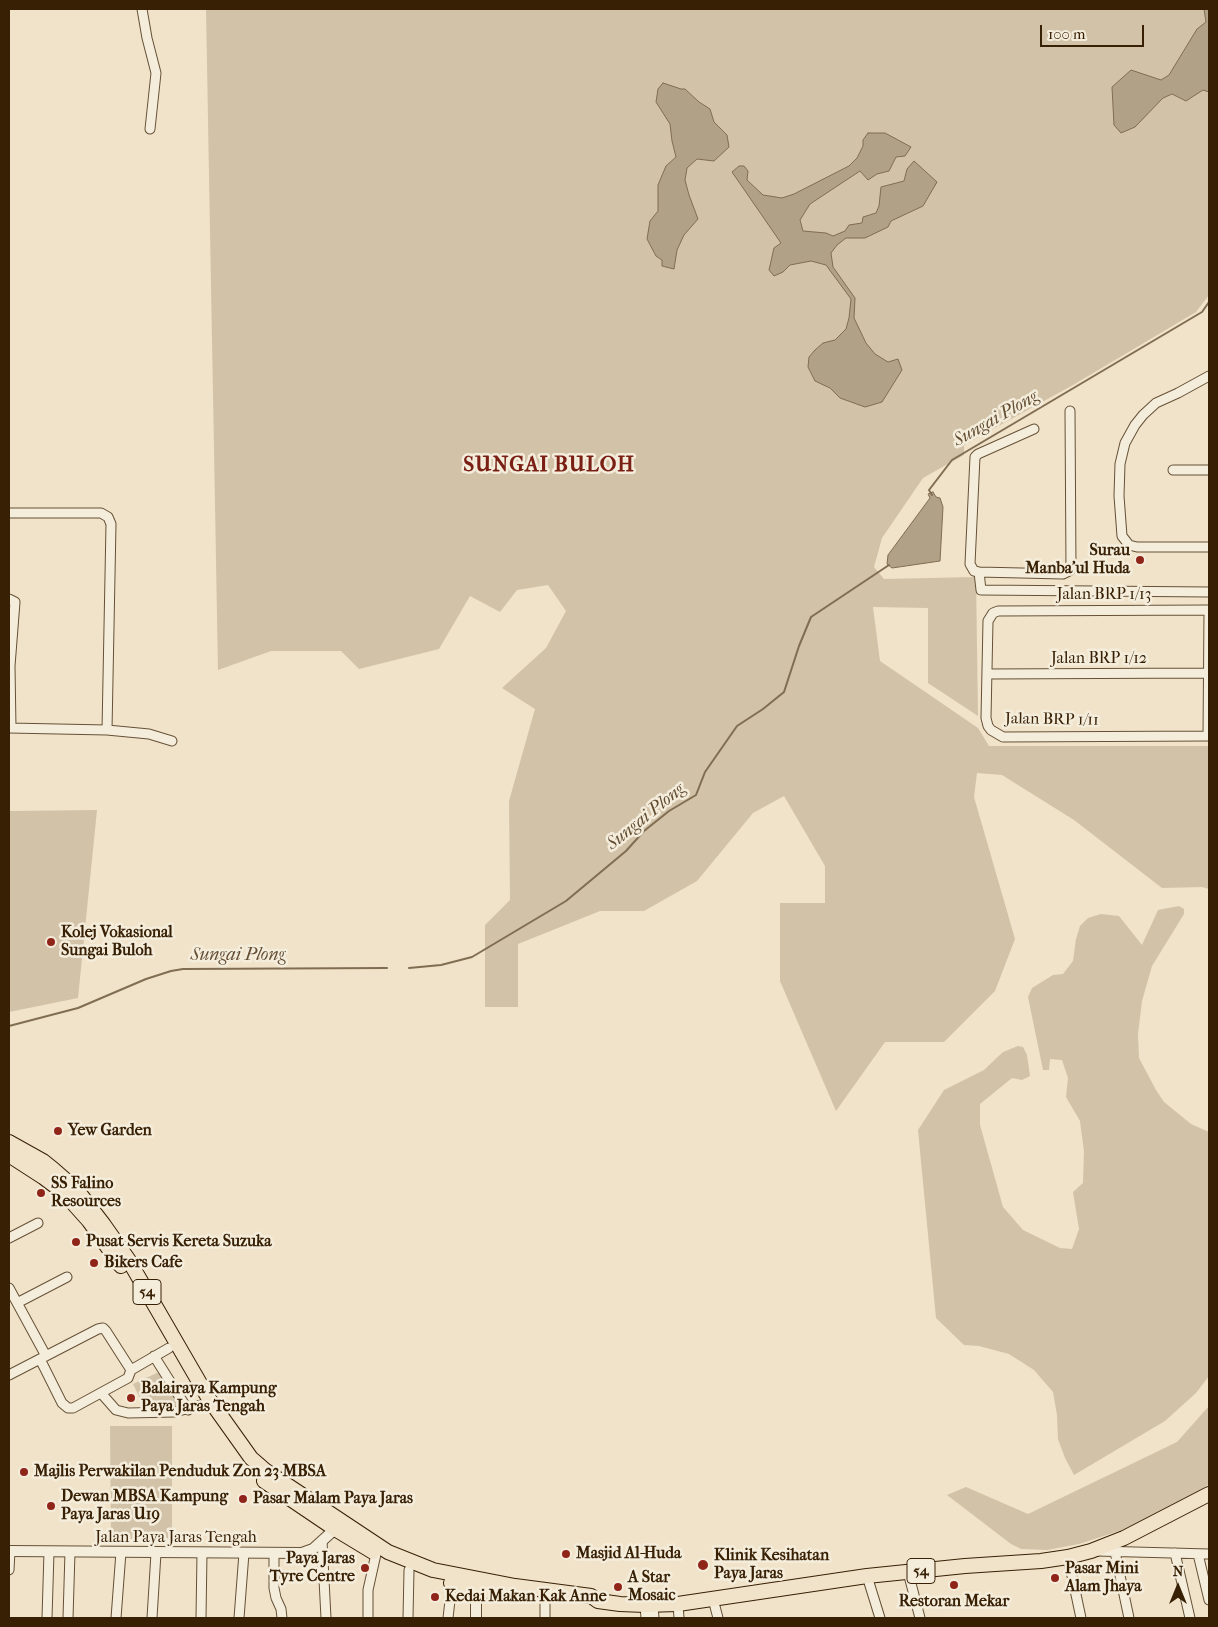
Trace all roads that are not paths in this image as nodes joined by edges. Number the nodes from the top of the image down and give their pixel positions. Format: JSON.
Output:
{"nodes":[{"id":1,"x":142,"y":9,"type":"edge"},
{"id":2,"x":150,"y":129,"type":"dead end"},
{"id":3,"x":1209,"y":376,"type":"edge"},
{"id":4,"x":1070,"y":411,"type":"dead end"},
{"id":5,"x":1034,"y":429,"type":"dead end"},
{"id":6,"x":1173,"y":470,"type":"dead end"},
{"id":7,"x":1209,"y":470,"type":"edge"},
{"id":8,"x":9,"y":513,"type":"edge"},
{"id":9,"x":1209,"y":547,"type":"edge"},
{"id":10,"x":980,"y":572,"type":"junction"},
{"id":11,"x":994,"y":573,"type":"junction"},
{"id":12,"x":995,"y":590,"type":"junction"},
{"id":13,"x":1209,"y":592,"type":"edge"},
{"id":14,"x":9,"y":599,"type":"edge"},
{"id":15,"x":1209,"y":610,"type":"edge"},
{"id":16,"x":998,"y":611,"type":"joint"},
{"id":17,"x":1209,"y":673,"type":"edge"},
{"id":18,"x":988,"y":674,"type":"junction"},
{"id":19,"x":10,"y":728,"type":"edge"},
{"id":20,"x":107,"y":730,"type":"junction"},
{"id":21,"x":1209,"y":736,"type":"edge"},
{"id":22,"x":172,"y":741,"type":"dead end"},
{"id":23,"x":9,"y":1142,"type":"edge"},
{"id":24,"x":9,"y":1155,"type":"edge"},
{"id":25,"x":77,"y":1190,"type":"junction"},
{"id":26,"x":38,"y":1223,"type":"dead end"},
{"id":27,"x":9,"y":1238,"type":"edge"},
{"id":28,"x":67,"y":1277,"type":"dead end"},
{"id":29,"x":9,"y":1288,"type":"edge"},
{"id":30,"x":17,"y":1303,"type":"junction"},
{"id":31,"x":169,"y":1348,"type":"junction"},
{"id":32,"x":154,"y":1356,"type":"junction"},
{"id":33,"x":43,"y":1358,"type":"junction"},
{"id":34,"x":131,"y":1370,"type":"junction"},
{"id":35,"x":9,"y":1375,"type":"edge"},
{"id":36,"x":101,"y":1393,"type":"junction"},
{"id":37,"x":195,"y":1408,"type":"junction"},
{"id":38,"x":1209,"y":1494,"type":"edge"},
{"id":39,"x":335,"y":1530,"type":"junction"},
{"id":40,"x":322,"y":1541,"type":"junction"},
{"id":41,"x":9,"y":1551,"type":"edge"},
{"id":42,"x":1091,"y":1551,"type":"junction"},
{"id":43,"x":49,"y":1552,"type":"junction"},
{"id":44,"x":70,"y":1552,"type":"junction"},
{"id":45,"x":121,"y":1552,"type":"junction"},
{"id":46,"x":1116,"y":1552,"type":"junction"},
{"id":47,"x":156,"y":1553,"type":"junction"},
{"id":48,"x":202,"y":1553,"type":"junction"},
{"id":49,"x":244,"y":1553,"type":"junction"},
{"id":50,"x":274,"y":1553,"type":"junction"},
{"id":51,"x":1175,"y":1553,"type":"junction"},
{"id":52,"x":376,"y":1554,"type":"junction"},
{"id":53,"x":1198,"y":1554,"type":"junction"},
{"id":54,"x":1209,"y":1554,"type":"edge"},
{"id":55,"x":1068,"y":1557,"type":"junction"},
{"id":56,"x":9,"y":1570,"type":"edge"},
{"id":57,"x":408,"y":1570,"type":"junction"},
{"id":58,"x":908,"y":1572,"type":"junction"},
{"id":59,"x":868,"y":1576,"type":"junction"},
{"id":60,"x":452,"y":1583,"type":"junction"},
{"id":61,"x":476,"y":1584,"type":"junction"},
{"id":62,"x":545,"y":1600,"type":"junction"},
{"id":63,"x":713,"y":1600,"type":"junction"},
{"id":64,"x":1209,"y":1600,"type":"edge"},
{"id":65,"x":598,"y":1602,"type":"junction"},
{"id":66,"x":678,"y":1604,"type":"junction"},
{"id":67,"x":649,"y":1612,"type":"edge"},
{"id":68,"x":47,"y":1618,"type":"edge"},
{"id":69,"x":68,"y":1618,"type":"edge"},
{"id":70,"x":116,"y":1618,"type":"edge"},
{"id":71,"x":152,"y":1618,"type":"edge"},
{"id":72,"x":201,"y":1618,"type":"edge"},
{"id":73,"x":239,"y":1618,"type":"edge"},
{"id":74,"x":282,"y":1618,"type":"edge"},
{"id":75,"x":326,"y":1618,"type":"edge"},
{"id":76,"x":368,"y":1618,"type":"edge"},
{"id":77,"x":408,"y":1618,"type":"edge"},
{"id":78,"x":448,"y":1618,"type":"edge"},
{"id":79,"x":476,"y":1618,"type":"edge"},
{"id":80,"x":545,"y":1618,"type":"edge"},
{"id":81,"x":679,"y":1618,"type":"edge"},
{"id":82,"x":718,"y":1618,"type":"edge"},
{"id":83,"x":880,"y":1618,"type":"edge"},
{"id":84,"x":920,"y":1618,"type":"edge"},
{"id":85,"x":1081,"y":1618,"type":"edge"},
{"id":86,"x":1129,"y":1618,"type":"edge"},
{"id":87,"x":1190,"y":1618,"type":"edge"}],
"edges":[{"from":1,"to":2,"type":"street"},
{"from":3,"to":9,"type":"street"},
{"from":4,"to":11,"type":"street"},
{"from":5,"to":10,"type":"street"},
{"from":6,"to":7,"type":"street"},
{"from":8,"to":20,"type":"street"},
{"from":10,"to":11,"type":"street"},
{"from":10,"to":12,"type":"street"},
{"from":11,"to":12,"type":"street"},
{"from":12,"to":13,"type":"street"},
{"from":14,"to":19,"type":"street"},
{"from":15,"to":16,"type":"street","name":"Jalan BRP 1/13"},
{"from":15,"to":17,"type":"street"},
{"from":16,"to":18,"type":"street","name":"Jalan BRP 1/11"},
{"from":17,"to":18,"type":"street","name":"Jalan BRP 1/12"},
{"from":17,"to":21,"type":"street"},
{"from":18,"to":21,"type":"street","name":"Jalan BRP 1/11"},
{"from":19,"to":20,"type":"street"},
{"from":20,"to":22,"type":"street"},
{"from":23,"to":25,"type":"highway","number":"54"},
{"from":24,"to":25,"type":"highway"},
{"from":24,"to":31,"type":"highway","number":"54"},
{"from":25,"to":61,"type":"highway","number":"54"},
{"from":26,"to":27,"type":"street"},
{"from":28,"to":30,"type":"street"},
{"from":29,"to":30,"type":"street"},
{"from":30,"to":33,"type":"street"},
{"from":31,"to":32,"type":"street"},
{"from":31,"to":37,"type":"highway","number":"54"},
{"from":32,"to":34,"type":"street"},
{"from":32,"to":37,"type":"street"},
{"from":33,"to":34,"type":"street"},
{"from":33,"to":35,"type":"street"},
{"from":33,"to":36,"type":"street"},
{"from":34,"to":36,"type":"street"},
{"from":36,"to":37,"type":"street"},
{"from":37,"to":39,"type":"highway","number":"54"},
{"from":38,"to":42,"type":"highway","number":"54"},
{"from":39,"to":40,"type":"street","name":"Jalan Paya Jaras Tengah"},
{"from":39,"to":52,"type":"highway","number":"54"},
{"from":40,"to":50,"type":"street","name":"Jalan Paya Jaras Tengah"},
{"from":40,"to":75,"type":"street"},
{"from":41,"to":43,"type":"street","name":"Jalan Paya Jaras Tengah"},
{"from":41,"to":56,"type":"street"},
{"from":42,"to":46,"type":"street"},
{"from":42,"to":55,"type":"highway","number":"54"},
{"from":43,"to":44,"type":"street","name":"Jalan Paya Jaras Tengah"},
{"from":43,"to":68,"type":"street"},
{"from":44,"to":45,"type":"street","name":"Jalan Paya Jaras Tengah"},
{"from":44,"to":69,"type":"street"},
{"from":45,"to":47,"type":"street","name":"Jalan Paya Jaras Tengah"},
{"from":45,"to":70,"type":"street"},
{"from":46,"to":51,"type":"street"},
{"from":46,"to":86,"type":"street"},
{"from":47,"to":48,"type":"street","name":"Jalan Paya Jaras Tengah"},
{"from":47,"to":71,"type":"street"},
{"from":48,"to":49,"type":"street","name":"Jalan Paya Jaras Tengah"},
{"from":48,"to":72,"type":"street"},
{"from":49,"to":50,"type":"street","name":"Jalan Paya Jaras Tengah"},
{"from":49,"to":73,"type":"street"},
{"from":50,"to":74,"type":"street"},
{"from":51,"to":53,"type":"street"},
{"from":51,"to":87,"type":"street"},
{"from":52,"to":57,"type":"highway","number":"54"},
{"from":52,"to":76,"type":"street"},
{"from":53,"to":54,"type":"street"},
{"from":53,"to":64,"type":"street"},
{"from":55,"to":58,"type":"highway","number":"54"},
{"from":55,"to":85,"type":"street"},
{"from":57,"to":60,"type":"highway","number":"54"},
{"from":57,"to":77,"type":"street"},
{"from":58,"to":59,"type":"highway","number":"54"},
{"from":58,"to":84,"type":"street"},
{"from":59,"to":63,"type":"highway","number":"54"},
{"from":59,"to":83,"type":"street"},
{"from":60,"to":61,"type":"highway","number":"54"},
{"from":60,"to":78,"type":"street"},
{"from":61,"to":62,"type":"highway","number":"54"},
{"from":61,"to":65,"type":"highway","number":"54"},
{"from":61,"to":79,"type":"street"},
{"from":62,"to":65,"type":"highway","number":"54"},
{"from":62,"to":80,"type":"street"},
{"from":63,"to":66,"type":"highway","number":"54"},
{"from":63,"to":82,"type":"street"},
{"from":65,"to":67,"type":"highway","number":"54"},
{"from":66,"to":67,"type":"highway","number":"54"},
{"from":66,"to":81,"type":"street"}]}
